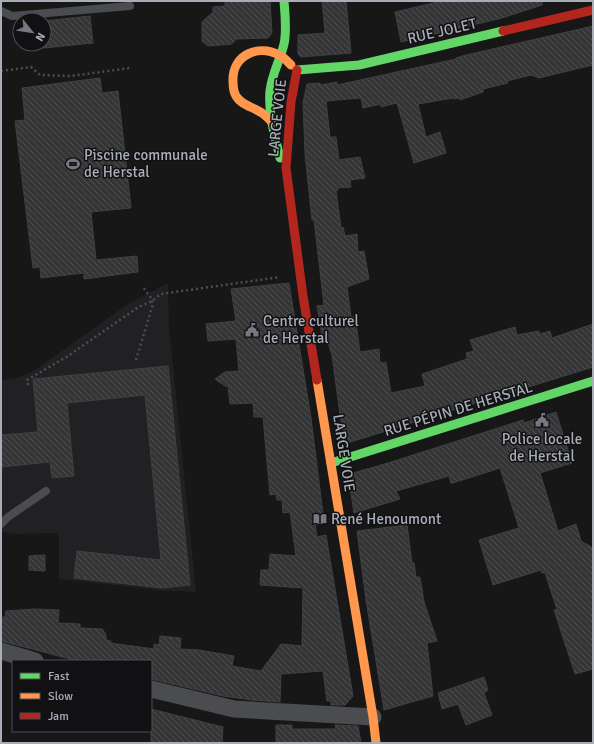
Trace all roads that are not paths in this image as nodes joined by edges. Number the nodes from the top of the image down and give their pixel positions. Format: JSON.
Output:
{"nodes":[{"id":1,"x":284,"y":1,"type":"edge"},
{"id":2,"x":130,"y":6,"type":"dead end"},
{"id":3,"x":1,"y":10,"type":"edge"},
{"id":4,"x":593,"y":10,"type":"edge"},
{"id":5,"x":280,"y":55,"type":"junction"},
{"id":6,"x":297,"y":70,"type":"junction"},
{"id":7,"x":271,"y":121,"type":"junction"},
{"id":8,"x":286,"y":168,"type":"junction"},
{"id":9,"x":593,"y":382,"type":"edge"},
{"id":10,"x":331,"y":463,"type":"junction"},
{"id":11,"x":46,"y":491,"type":"dead end"},
{"id":12,"x":1,"y":524,"type":"edge"},
{"id":13,"x":1,"y":651,"type":"edge"},
{"id":14,"x":32,"y":660,"type":"edge"},
{"id":15,"x":152,"y":689,"type":"edge"},
{"id":16,"x":373,"y":718,"type":"junction"},
{"id":17,"x":376,"y":743,"type":"edge"}],
"edges":[{"from":1,"to":5,"type":"street"},
{"from":2,"to":3,"type":"lane"},
{"from":4,"to":6,"type":"street","name":"RUE JOLET"},
{"from":5,"to":6,"type":"street","name":"LARGE VOIE"},
{"from":5,"to":7,"type":"street"},
{"from":5,"to":7,"type":"street","name":"LARGE VOIE"},
{"from":6,"to":8,"type":"street","name":"LARGE VOIE"},
{"from":7,"to":8,"type":"street","name":"LARGE VOIE"},
{"from":8,"to":10,"type":"street","name":"LARGE VOIE"},
{"from":9,"to":10,"type":"street","name":"RUE PÉPIN DE HERSTAL"},
{"from":10,"to":16,"type":"street","name":"LARGE VOIE"},
{"from":11,"to":12,"type":"lane"},
{"from":13,"to":14,"type":"street"},
{"from":15,"to":16,"type":"street"},
{"from":16,"to":17,"type":"street","name":"LARGE VOIE"}]}
